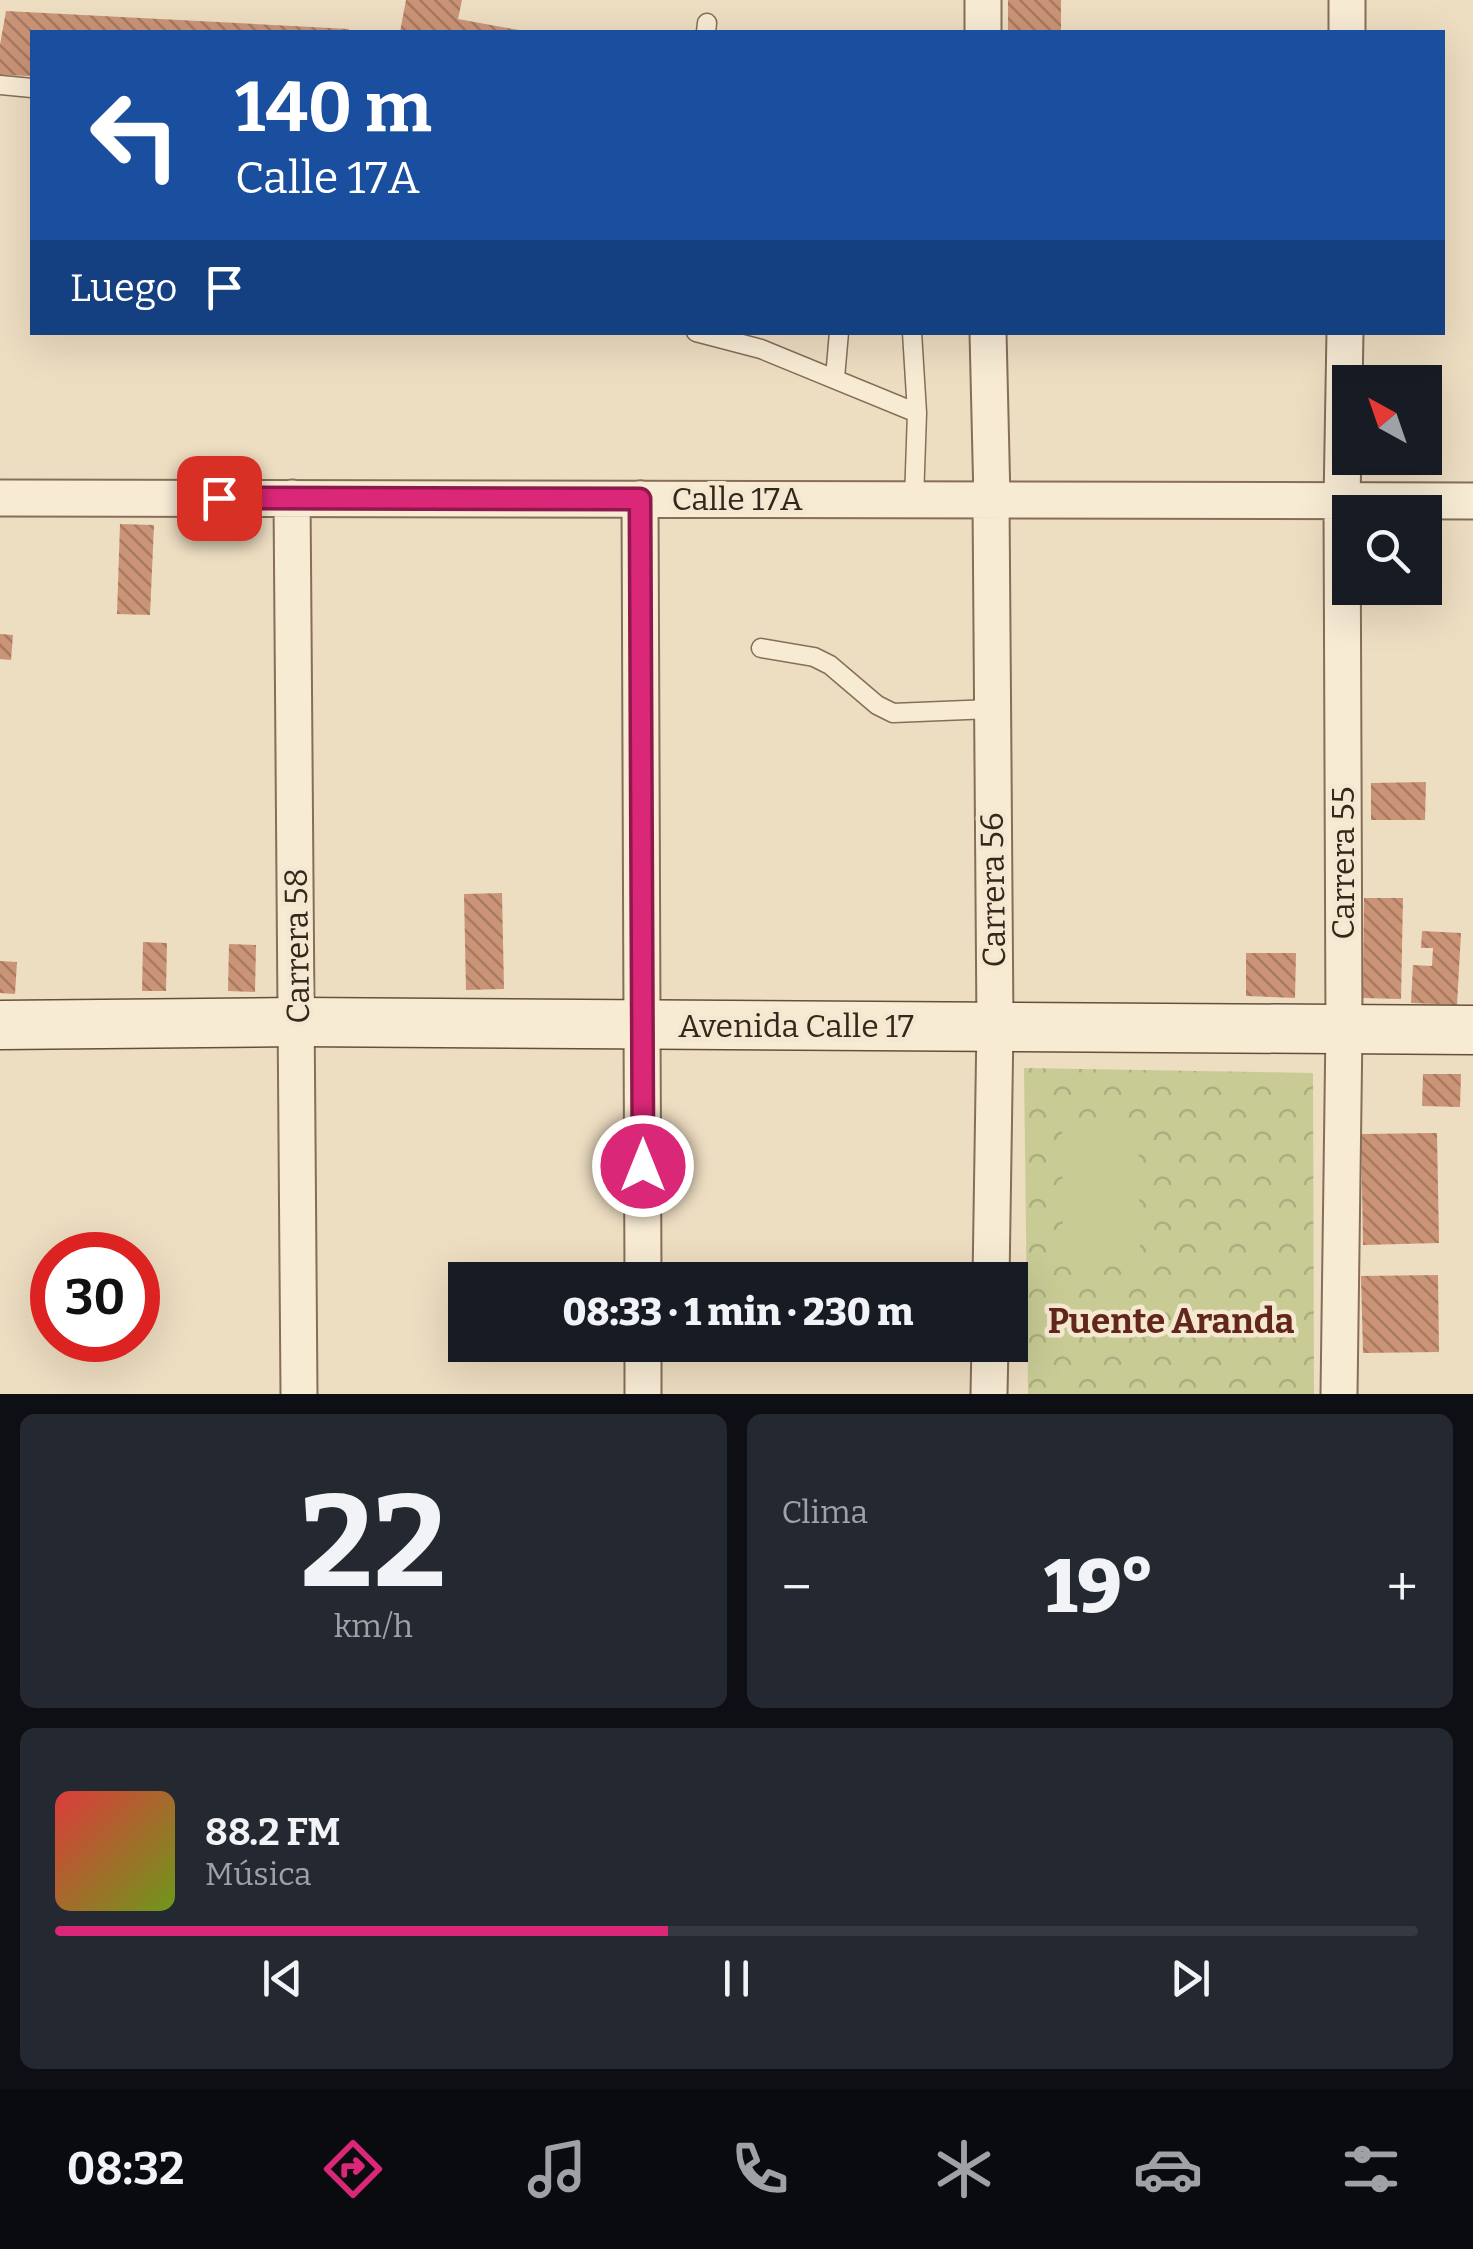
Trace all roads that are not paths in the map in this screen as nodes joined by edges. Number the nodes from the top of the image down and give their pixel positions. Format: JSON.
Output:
{"nodes":[{"id":1,"x":982,"y":0,"type":"edge"},
{"id":2,"x":1348,"y":0,"type":"edge"},
{"id":3,"x":983,"y":30,"type":"edge"},
{"id":4,"x":1347,"y":30,"type":"edge"},
{"id":5,"x":0,"y":85,"type":"edge"},
{"id":6,"x":30,"y":88,"type":"edge"},
{"id":7,"x":718,"y":335,"type":"edge"},
{"id":8,"x":839,"y":335,"type":"edge"},
{"id":9,"x":912,"y":335,"type":"edge"},
{"id":10,"x":988,"y":335,"type":"edge"},
{"id":11,"x":1345,"y":335,"type":"edge"},
{"id":12,"x":761,"y":341,"type":"edge"},
{"id":13,"x":835,"y":378,"type":"junction"},
{"id":14,"x":917,"y":413,"type":"junction"},
{"id":15,"x":1342,"y":495,"type":"edge"},
{"id":16,"x":0,"y":498,"type":"edge"},
{"id":17,"x":292,"y":498,"type":"junction"},
{"id":18,"x":640,"y":499,"type":"junction"},
{"id":19,"x":914,"y":500,"type":"junction"},
{"id":20,"x":991,"y":500,"type":"junction"},
{"id":21,"x":1332,"y":501,"type":"edge"},
{"id":22,"x":1442,"y":502,"type":"edge"},
{"id":23,"x":1473,"y":502,"type":"edge"},
{"id":24,"x":1342,"y":605,"type":"edge"},
{"id":25,"x":761,"y":648,"type":"dead end"},
{"id":26,"x":991,"y":708,"type":"junction"},
{"id":27,"x":298,"y":1022,"type":"junction"},
{"id":28,"x":0,"y":1026,"type":"edge"},
{"id":29,"x":643,"y":1026,"type":"junction"},
{"id":30,"x":995,"y":1026,"type":"junction"},
{"id":31,"x":1344,"y":1029,"type":"junction"},
{"id":32,"x":1473,"y":1030,"type":"edge"},
{"id":33,"x":643,"y":1262,"type":"edge"},
{"id":34,"x":991,"y":1262,"type":"edge"},
{"id":35,"x":643,"y":1362,"type":"edge"},
{"id":36,"x":990,"y":1362,"type":"edge"},
{"id":37,"x":299,"y":1394,"type":"edge"},
{"id":38,"x":644,"y":1394,"type":"edge"},
{"id":39,"x":990,"y":1394,"type":"edge"},
{"id":40,"x":1339,"y":1394,"type":"edge"}],
"edges":[{"from":1,"to":3,"type":"street"},
{"from":2,"to":4,"type":"street"},
{"from":5,"to":6,"type":"lane"},
{"from":7,"to":12,"type":"lane"},
{"from":8,"to":13,"type":"lane"},
{"from":9,"to":14,"type":"lane"},
{"from":10,"to":20,"type":"street","name":"Carrera 56"},
{"from":11,"to":15,"type":"street","name":"Carrera 55"},
{"from":12,"to":13,"type":"lane"},
{"from":13,"to":14,"type":"lane"},
{"from":14,"to":19,"type":"lane"},
{"from":16,"to":17,"type":"street","name":"Calle 17A"},
{"from":17,"to":18,"type":"street","name":"Calle 17A"},
{"from":17,"to":27,"type":"street","name":"Carrera 58"},
{"from":18,"to":19,"type":"street","name":"Calle 17A"},
{"from":18,"to":29,"type":"street"},
{"from":19,"to":20,"type":"street","name":"Calle 17A"},
{"from":20,"to":21,"type":"street","name":"Calle 17A"},
{"from":20,"to":26,"type":"street","name":"Carrera 56"},
{"from":22,"to":23,"type":"street","name":"Calle 17A"},
{"from":24,"to":31,"type":"street","name":"Carrera 55"},
{"from":25,"to":26,"type":"lane"},
{"from":26,"to":30,"type":"street","name":"Carrera 56"},
{"from":27,"to":28,"type":"street","name":"Avenida Calle 17"},
{"from":27,"to":29,"type":"street","name":"Avenida Calle 17"},
{"from":27,"to":37,"type":"street","name":"Carrera 58"},
{"from":29,"to":30,"type":"street","name":"Avenida Calle 17"},
{"from":29,"to":33,"type":"street"},
{"from":30,"to":31,"type":"street","name":"Avenida Calle 17"},
{"from":30,"to":34,"type":"street","name":"Carrera 56"},
{"from":31,"to":32,"type":"street","name":"Avenida Calle 17"},
{"from":31,"to":40,"type":"street","name":"Carrera 55"},
{"from":35,"to":38,"type":"street"},
{"from":36,"to":39,"type":"street"}]}
